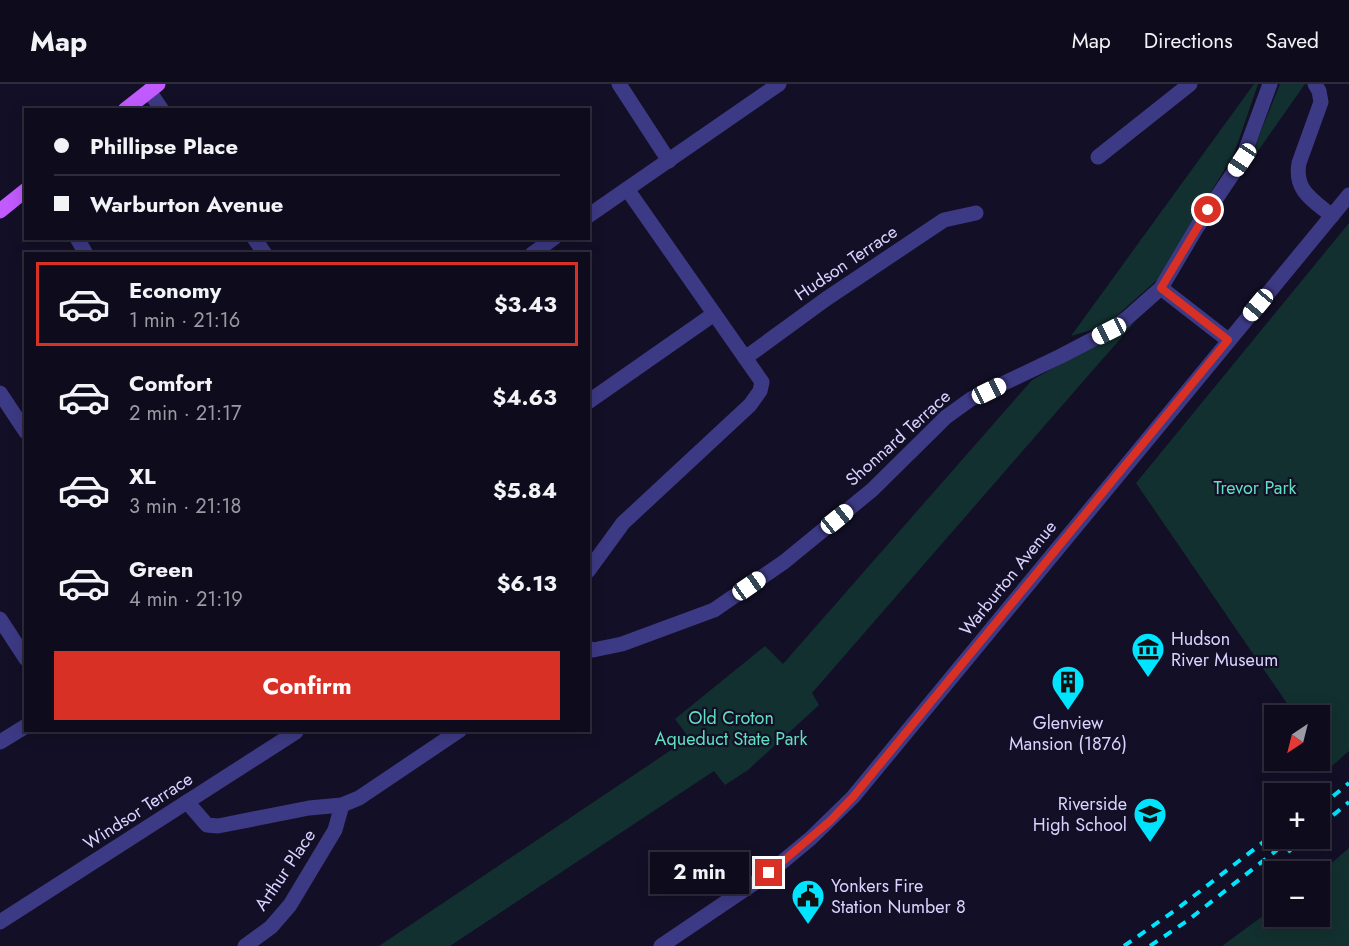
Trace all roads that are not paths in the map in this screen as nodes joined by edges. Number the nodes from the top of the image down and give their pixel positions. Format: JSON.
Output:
{"nodes":[{"id":1,"x":619,"y":84,"type":"edge"},
{"id":2,"x":779,"y":84,"type":"edge"},
{"id":3,"x":1190,"y":84,"type":"edge"},
{"id":4,"x":1270,"y":84,"type":"edge"},
{"id":5,"x":1315,"y":84,"type":"edge"},
{"id":6,"x":154,"y":87,"type":"edge"},
{"id":7,"x":128,"y":108,"type":"edge"},
{"id":8,"x":161,"y":108,"type":"edge"},
{"id":9,"x":1098,"y":157,"type":"dead end"},
{"id":10,"x":669,"y":161,"type":"junction"},
{"id":11,"x":627,"y":189,"type":"junction"},
{"id":12,"x":24,"y":192,"type":"edge"},
{"id":13,"x":1349,"y":195,"type":"edge"},
{"id":14,"x":0,"y":211,"type":"edge"},
{"id":15,"x":976,"y":213,"type":"dead end"},
{"id":16,"x":590,"y":215,"type":"edge"},
{"id":17,"x":1332,"y":216,"type":"junction"},
{"id":18,"x":551,"y":240,"type":"edge"},
{"id":19,"x":535,"y":252,"type":"edge"},
{"id":20,"x":1161,"y":288,"type":"junction"},
{"id":21,"x":714,"y":314,"type":"junction"},
{"id":22,"x":1228,"y":340,"type":"junction"},
{"id":23,"x":745,"y":357,"type":"junction"},
{"id":24,"x":590,"y":401,"type":"edge"},
{"id":25,"x":3,"y":404,"type":"edge"},
{"id":26,"x":24,"y":430,"type":"edge"},
{"id":27,"x":590,"y":567,"type":"edge"},
{"id":28,"x":0,"y":619,"type":"edge"},
{"id":29,"x":590,"y":649,"type":"edge"},
{"id":30,"x":24,"y":656,"type":"edge"},
{"id":31,"x":24,"y":727,"type":"edge"},
{"id":32,"x":296,"y":732,"type":"edge"},
{"id":33,"x":457,"y":732,"type":"edge"},
{"id":34,"x":0,"y":742,"type":"edge"},
{"id":35,"x":187,"y":802,"type":"junction"},
{"id":36,"x":342,"y":805,"type":"junction"},
{"id":37,"x":0,"y":922,"type":"edge"},
{"id":38,"x":245,"y":946,"type":"edge"},
{"id":39,"x":661,"y":946,"type":"edge"}],
"edges":[{"from":1,"to":10,"type":"street"},
{"from":2,"to":10,"type":"street"},
{"from":3,"to":9,"type":"street"},
{"from":4,"to":20,"type":"street","name":"Shonnard Terrace"},
{"from":5,"to":17,"type":"street"},
{"from":6,"to":7,"type":"main road"},
{"from":6,"to":8,"type":"street"},
{"from":10,"to":11,"type":"street"},
{"from":11,"to":16,"type":"street"},
{"from":11,"to":21,"type":"street"},
{"from":12,"to":14,"type":"main road"},
{"from":13,"to":17,"type":"street","name":"Warburton Avenue"},
{"from":15,"to":23,"type":"street","name":"Hudson Terrace"},
{"from":17,"to":22,"type":"street","name":"Warburton Avenue"},
{"from":18,"to":19,"type":"street"},
{"from":20,"to":22,"type":"street"},
{"from":20,"to":29,"type":"street","name":"Shonnard Terrace"},
{"from":21,"to":23,"type":"street"},
{"from":21,"to":24,"type":"street"},
{"from":22,"to":39,"type":"street","name":"Warburton Avenue"},
{"from":23,"to":27,"type":"street"},
{"from":25,"to":26,"type":"street"},
{"from":28,"to":30,"type":"street"},
{"from":31,"to":34,"type":"street"},
{"from":32,"to":35,"type":"street","name":"Windsor Terrace"},
{"from":33,"to":36,"type":"street"},
{"from":35,"to":36,"type":"street"},
{"from":35,"to":37,"type":"street","name":"Windsor Terrace"},
{"from":36,"to":38,"type":"street","name":"Arthur Place"}]}
